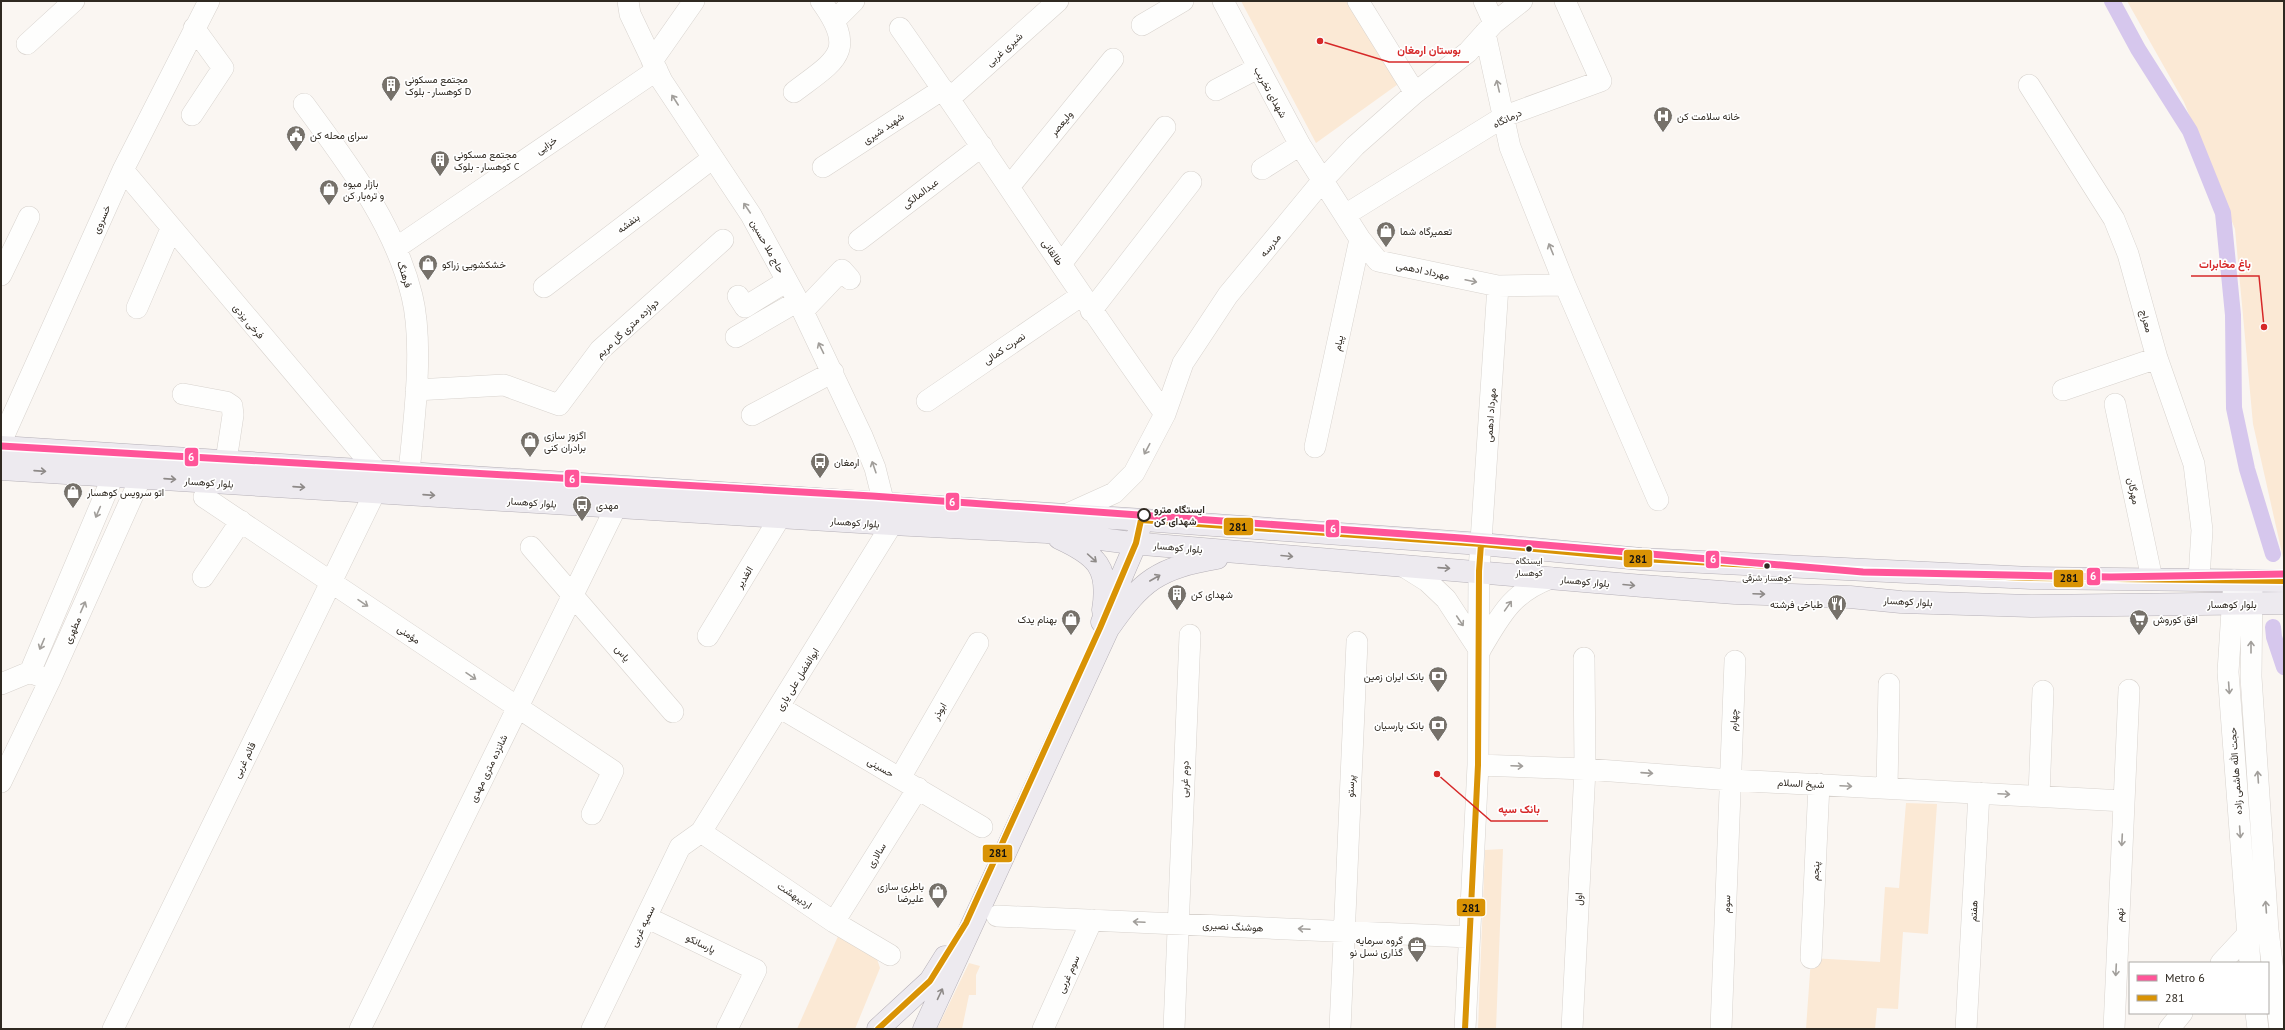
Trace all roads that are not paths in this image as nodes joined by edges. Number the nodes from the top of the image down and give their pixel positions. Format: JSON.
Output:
{"nodes":[{"id":1,"x":74,"y":1,"type":"edge"},
{"id":2,"x":209,"y":1,"type":"edge"},
{"id":3,"x":694,"y":1,"type":"edge"},
{"id":4,"x":821,"y":1,"type":"edge"},
{"id":5,"x":854,"y":1,"type":"edge"},
{"id":6,"x":1058,"y":1,"type":"edge"},
{"id":7,"x":1183,"y":1,"type":"edge"},
{"id":8,"x":1224,"y":1,"type":"edge"},
{"id":9,"x":1358,"y":1,"type":"edge"},
{"id":10,"x":1484,"y":1,"type":"edge"},
{"id":11,"x":1522,"y":1,"type":"edge"},
{"id":12,"x":1565,"y":1,"type":"edge"},
{"id":13,"x":630,"y":2,"type":"edge"},
{"id":14,"x":835,"y":20,"type":"junction"},
{"id":15,"x":1142,"y":25,"type":"dead end"},
{"id":16,"x":194,"y":28,"type":"junction"},
{"id":17,"x":900,"y":28,"type":"dead end"},
{"id":18,"x":1490,"y":28,"type":"junction"},
{"id":19,"x":26,"y":44,"type":"dead end"},
{"id":20,"x":1112,"y":59,"type":"dead end"},
{"id":21,"x":654,"y":65,"type":"junction"},
{"id":22,"x":1258,"y":68,"type":"junction"},
{"id":23,"x":2030,"y":85,"type":"dead end"},
{"id":24,"x":1216,"y":90,"type":"dead end"},
{"id":25,"x":794,"y":92,"type":"dead end"},
{"id":26,"x":947,"y":93,"type":"junction"},
{"id":27,"x":1415,"y":93,"type":"junction"},
{"id":28,"x":304,"y":104,"type":"dead end"},
{"id":29,"x":192,"y":115,"type":"dead end"},
{"id":30,"x":1505,"y":116,"type":"junction"},
{"id":31,"x":1165,"y":127,"type":"dead end"},
{"id":32,"x":1300,"y":145,"type":"junction"},
{"id":33,"x":982,"y":146,"type":"junction"},
{"id":34,"x":713,"y":158,"type":"junction"},
{"id":35,"x":823,"y":167,"type":"dead end"},
{"id":36,"x":1262,"y":169,"type":"dead end"},
{"id":37,"x":123,"y":170,"type":"junction"},
{"id":38,"x":1323,"y":180,"type":"junction"},
{"id":39,"x":1191,"y":182,"type":"dead end"},
{"id":40,"x":1009,"y":187,"type":"junction"},
{"id":41,"x":1345,"y":215,"type":"junction"},
{"id":42,"x":29,"y":217,"type":"dead end"},
{"id":43,"x":171,"y":229,"type":"junction"},
{"id":44,"x":1360,"y":239,"type":"junction"},
{"id":45,"x":723,"y":240,"type":"dead end"},
{"id":46,"x":859,"y":240,"type":"dead end"},
{"id":47,"x":396,"y":248,"type":"junction"},
{"id":48,"x":1062,"y":264,"type":"junction"},
{"id":49,"x":1,"y":275,"type":"edge"},
{"id":50,"x":787,"y":280,"type":"junction"},
{"id":51,"x":850,"y":280,"type":"dead end"},
{"id":52,"x":1565,"y":285,"type":"junction"},
{"id":53,"x":1498,"y":286,"type":"junction"},
{"id":54,"x":544,"y":287,"type":"dead end"},
{"id":55,"x":738,"y":296,"type":"dead end"},
{"id":56,"x":1086,"y":303,"type":"junction"},
{"id":57,"x":801,"y":306,"type":"junction"},
{"id":58,"x":137,"y":308,"type":"dead end"},
{"id":59,"x":736,"y":337,"type":"dead end"},
{"id":60,"x":2157,"y":358,"type":"junction"},
{"id":61,"x":833,"y":372,"type":"junction"},
{"id":62,"x":416,"y":390,"type":"junction"},
{"id":63,"x":2064,"y":390,"type":"dead end"},
{"id":64,"x":183,"y":394,"type":"dead end"},
{"id":65,"x":927,"y":401,"type":"dead end"},
{"id":66,"x":2115,"y":404,"type":"dead end"},
{"id":67,"x":1165,"y":414,"type":"junction"},
{"id":68,"x":752,"y":415,"type":"dead end"},
{"id":69,"x":1,"y":442,"type":"edge"},
{"id":70,"x":1,"y":447,"type":"edge"},
{"id":71,"x":1315,"y":447,"type":"dead end"},
{"id":72,"x":226,"y":461,"type":"junction"},
{"id":73,"x":1,"y":469,"type":"edge"},
{"id":74,"x":376,"y":470,"type":"junction"},
{"id":75,"x":409,"y":472,"type":"junction"},
{"id":76,"x":113,"y":476,"type":"junction"},
{"id":77,"x":141,"y":477,"type":"junction"},
{"id":78,"x":375,"y":492,"type":"junction"},
{"id":79,"x":204,"y":497,"type":"dead end"},
{"id":80,"x":1658,"y":500,"type":"dead end"},
{"id":81,"x":884,"y":504,"type":"junction"},
{"id":82,"x":616,"y":507,"type":"junction"},
{"id":83,"x":1063,"y":516,"type":"junction"},
{"id":84,"x":780,"y":517,"type":"junction"},
{"id":85,"x":1141,"y":520,"type":"junction"},
{"id":86,"x":241,"y":521,"type":"junction"},
{"id":87,"x":892,"y":524,"type":"junction"},
{"id":88,"x":1047,"y":532,"type":"junction"},
{"id":89,"x":1136,"y":543,"type":"junction"},
{"id":90,"x":1482,"y":544,"type":"junction"},
{"id":91,"x":531,"y":547,"type":"dead end"},
{"id":92,"x":1248,"y":553,"type":"junction"},
{"id":93,"x":1403,"y":566,"type":"junction"},
{"id":94,"x":1479,"y":571,"type":"junction"},
{"id":95,"x":203,"y":577,"type":"dead end"},
{"id":96,"x":1551,"y":578,"type":"junction"},
{"id":97,"x":2152,"y":579,"type":"junction"},
{"id":98,"x":2199,"y":579,"type":"junction"},
{"id":99,"x":2243,"y":580,"type":"junction"},
{"id":100,"x":331,"y":582,"type":"junction"},
{"id":101,"x":2284,"y":582,"type":"edge"},
{"id":102,"x":574,"y":595,"type":"junction"},
{"id":103,"x":2284,"y":603,"type":"edge"},
{"id":104,"x":2242,"y":604,"type":"junction"},
{"id":105,"x":1100,"y":628,"type":"junction"},
{"id":106,"x":1190,"y":635,"type":"dead end"},
{"id":107,"x":708,"y":636,"type":"dead end"},
{"id":108,"x":1357,"y":642,"type":"dead end"},
{"id":109,"x":978,"y":643,"type":"dead end"},
{"id":110,"x":1480,"y":651,"type":"junction"},
{"id":111,"x":1584,"y":658,"type":"dead end"},
{"id":112,"x":1735,"y":661,"type":"dead end"},
{"id":113,"x":30,"y":672,"type":"junction"},
{"id":114,"x":50,"y":680,"type":"junction"},
{"id":115,"x":1,"y":684,"type":"edge"},
{"id":116,"x":1889,"y":684,"type":"dead end"},
{"id":117,"x":2129,"y":690,"type":"dead end"},
{"id":118,"x":2043,"y":691,"type":"dead end"},
{"id":119,"x":779,"y":707,"type":"junction"},
{"id":120,"x":518,"y":708,"type":"junction"},
{"id":121,"x":673,"y":712,"type":"dead end"},
{"id":122,"x":1478,"y":765,"type":"junction"},
{"id":123,"x":1584,"y":768,"type":"junction"},
{"id":124,"x":900,"y":778,"type":"junction"},
{"id":125,"x":1731,"y":780,"type":"junction"},
{"id":126,"x":1,"y":782,"type":"edge"},
{"id":127,"x":1819,"y":784,"type":"junction"},
{"id":128,"x":918,"y":788,"type":"junction"},
{"id":129,"x":1887,"y":788,"type":"junction"},
{"id":130,"x":1979,"y":793,"type":"junction"},
{"id":131,"x":2039,"y":796,"type":"junction"},
{"id":132,"x":2124,"y":801,"type":"junction"},
{"id":133,"x":592,"y":814,"type":"dead end"},
{"id":134,"x":982,"y":827,"type":"dead end"},
{"id":135,"x":701,"y":832,"type":"junction"},
{"id":136,"x":997,"y":916,"type":"dead end"},
{"id":137,"x":646,"y":917,"type":"junction"},
{"id":138,"x":1092,"y":920,"type":"junction"},
{"id":139,"x":834,"y":922,"type":"junction"},
{"id":140,"x":1178,"y":924,"type":"junction"},
{"id":141,"x":2268,"y":930,"type":"junction"},
{"id":142,"x":1343,"y":931,"type":"junction"},
{"id":143,"x":2247,"y":935,"type":"junction"},
{"id":144,"x":1469,"y":937,"type":"junction"},
{"id":145,"x":890,"y":955,"type":"dead end"},
{"id":146,"x":1810,"y":958,"type":"dead end"},
{"id":147,"x":2222,"y":962,"type":"edge"},
{"id":148,"x":2250,"y":962,"type":"edge"},
{"id":149,"x":2181,"y":1014,"type":"edge"},
{"id":150,"x":2256,"y":1014,"type":"edge"},
{"id":151,"x":113,"y":1029,"type":"edge"},
{"id":152,"x":360,"y":1029,"type":"edge"},
{"id":153,"x":592,"y":1029,"type":"edge"},
{"id":154,"x":727,"y":1029,"type":"edge"},
{"id":155,"x":878,"y":1029,"type":"edge"},
{"id":156,"x":924,"y":1029,"type":"edge"},
{"id":157,"x":1043,"y":1029,"type":"edge"},
{"id":158,"x":1174,"y":1029,"type":"edge"},
{"id":159,"x":1340,"y":1029,"type":"edge"},
{"id":160,"x":1465,"y":1029,"type":"edge"},
{"id":161,"x":1572,"y":1029,"type":"edge"},
{"id":162,"x":1720,"y":1029,"type":"edge"},
{"id":163,"x":1966,"y":1029,"type":"edge"},
{"id":164,"x":2114,"y":1029,"type":"edge"},
{"id":165,"x":2169,"y":1029,"type":"edge"},
{"id":166,"x":2258,"y":1029,"type":"edge"},
{"id":167,"x":2280,"y":1029,"type":"edge"}],
"edges":[{"from":1,"to":19,"type":"street"},
{"from":2,"to":16,"type":"street","name":"خسروی"},
{"from":3,"to":21,"type":"street"},
{"from":4,"to":14,"type":"street"},
{"from":5,"to":14,"type":"street"},
{"from":6,"to":26,"type":"street","name":"شیری غربی"},
{"from":7,"to":15,"type":"street"},
{"from":8,"to":22,"type":"street","name":"شهدای تخریب"},
{"from":9,"to":27,"type":"street"},
{"from":10,"to":18,"type":"street"},
{"from":11,"to":18,"type":"street","name":"مدرسه"},
{"from":12,"to":30,"type":"street","name":"درمانگاه"},
{"from":13,"to":21,"type":"street","name":"حاج ملا حسین"},
{"from":14,"to":25,"type":"street"},
{"from":16,"to":29,"type":"street"},
{"from":16,"to":37,"type":"street","name":"خسروی"},
{"from":17,"to":26,"type":"street","name":"طالقانی"},
{"from":18,"to":27,"type":"street","name":"مدرسه"},
{"from":30,"to":18,"type":"street","one_way":true},
{"from":20,"to":40,"type":"street","name":"ولیعصر"},
{"from":34,"to":21,"type":"street","name":"حاج ملا حسین","one_way":true},
{"from":21,"to":47,"type":"street","name":"خزایی"},
{"from":22,"to":24,"type":"street"},
{"from":22,"to":32,"type":"street","name":"شهدای تخریب"},
{"from":23,"to":60,"type":"street","name":"معراج"},
{"from":26,"to":33,"type":"street","name":"طالقانی"},
{"from":26,"to":35,"type":"street","name":"شهید شیری"},
{"from":27,"to":38,"type":"street","name":"مدرسه"},
{"from":28,"to":47,"type":"street","name":"فرهنگ"},
{"from":30,"to":41,"type":"street","name":"درمانگاه"},
{"from":52,"to":30,"type":"street","one_way":true},
{"from":31,"to":48,"type":"street"},
{"from":32,"to":36,"type":"street"},
{"from":32,"to":38,"type":"street","name":"شهدای تخریب"},
{"from":33,"to":40,"type":"street","name":"طالقانی"},
{"from":33,"to":46,"type":"street","name":"عبدالمالکی"},
{"from":50,"to":34,"type":"street","name":"حاج ملا حسین","one_way":true},
{"from":34,"to":54,"type":"street","name":"بنفشه"},
{"from":37,"to":43,"type":"street","name":"فرخی یزدی"},
{"from":37,"to":69,"type":"street","name":"خسروی"},
{"from":38,"to":41,"type":"street","name":"مهرداد ادهمی"},
{"from":38,"to":67,"type":"street","name":"مدرسه"},
{"from":39,"to":56,"type":"street","name":"نصرت کمالی"},
{"from":40,"to":48,"type":"street","name":"طالقانی"},
{"from":41,"to":44,"type":"street","name":"مهرداد ادهمی"},
{"from":42,"to":49,"type":"street"},
{"from":43,"to":58,"type":"street"},
{"from":43,"to":74,"type":"street","name":"فرخی یزدی"},
{"from":44,"to":53,"type":"street","name":"مهرداد ادهمی","one_way":true},
{"from":44,"to":71,"type":"street","name":"پیام"},
{"from":45,"to":62,"type":"street","name":"دوازده متری گل مریم"},
{"from":47,"to":62,"type":"street","name":"فرهنگ"},
{"from":48,"to":56,"type":"street","name":"طالقانی"},
{"from":50,"to":55,"type":"street"},
{"from":50,"to":57,"type":"street","name":"حاج ملا حسین"},
{"from":51,"to":57,"type":"street"},
{"from":52,"to":53,"type":"street","name":"مهرداد ادهمی"},
{"from":52,"to":80,"type":"street"},
{"from":53,"to":90,"type":"street","name":"مهرداد ادهمى"},
{"from":56,"to":65,"type":"street","name":"نصرت کمالی"},
{"from":56,"to":67,"type":"street","name":"طالقانی"},
{"from":57,"to":59,"type":"street"},
{"from":61,"to":57,"type":"street","name":"حاج ملا حسین","one_way":true},
{"from":60,"to":63,"type":"street"},
{"from":60,"to":98,"type":"street","name":"معراج"},
{"from":61,"to":68,"type":"street"},
{"from":81,"to":61,"type":"street","name":"حاج ملا حسین","one_way":true},
{"from":62,"to":75,"type":"street","name":"فرهنگ"},
{"from":64,"to":72,"type":"street"},
{"from":66,"to":97,"type":"street","name":"مهرگان"},
{"from":67,"to":83,"type":"street","name":"مدرسه","one_way":true},
{"from":70,"to":72,"type":"main road","name":"بلوار کوهسار"},
{"from":72,"to":74,"type":"main road","name":"بلوار کوهسار"},
{"from":73,"to":76,"type":"main road","name":"بلوار کوهسار","one_way":true},
{"from":74,"to":75,"type":"main road","name":"بلوار کوهسار"},
{"from":75,"to":81,"type":"main road","name":"بلوار کوهسار"},
{"from":76,"to":77,"type":"main road","name":"بلوار کوهسار"},
{"from":76,"to":113,"type":"street","one_way":true},
{"from":77,"to":78,"type":"main road","name":"بلوار کوهسار","one_way":true},
{"from":114,"to":77,"type":"street","name":"مطهری","one_way":true},
{"from":78,"to":82,"type":"main road","name":"بلوار کوهسار","one_way":true},
{"from":78,"to":100,"type":"street","name":"قائم غربی"},
{"from":79,"to":86,"type":"street","name":"مؤمنی"},
{"from":81,"to":83,"type":"main road","name":"بلوار کوهسار"},
{"from":82,"to":84,"type":"main road","name":"بلوار کوهسار"},
{"from":82,"to":102,"type":"street","name":"شانزده متری مهدی"},
{"from":83,"to":85,"type":"main road","name":"بلوار کوهسار"},
{"from":84,"to":87,"type":"main road","name":"بلوار کوهسار"},
{"from":84,"to":107,"type":"street","name":"الغدیر"},
{"from":85,"to":89,"type":"main road"},
{"from":85,"to":90,"type":"main road","name":"بلوار کوهسار"},
{"from":86,"to":95,"type":"street"},
{"from":86,"to":100,"type":"street","name":"مؤمنی"},
{"from":87,"to":88,"type":"main road","name":"بلوار کوهسار"},
{"from":87,"to":119,"type":"street","name":"ابوالفضل علی یاری"},
{"from":88,"to":89,"type":"main road","name":"بلوار کوهسار"},
{"from":88,"to":105,"type":"main road","one_way":true},
{"from":89,"to":92,"type":"main road","name":"بلوار کوهسار"},
{"from":89,"to":105,"type":"main road"},
{"from":90,"to":94,"type":"street","name":"مهرداد ادهمى"},
{"from":90,"to":97,"type":"main road","name":"بلوار کوهسار"},
{"from":91,"to":102,"type":"street","name":"یاس"},
{"from":92,"to":93,"type":"main road","name":"بلوار کوهسار","one_way":true},
{"from":156,"to":92,"type":"main road","one_way":true},
{"from":93,"to":94,"type":"main road","name":"بلوار کوهسار","one_way":true},
{"from":93,"to":110,"type":"street","one_way":true},
{"from":94,"to":96,"type":"main road","name":"بلوار کوهسار"},
{"from":94,"to":110,"type":"street","name":"مهرداد ادهمى"},
{"from":96,"to":104,"type":"main road","name":"بلوار کوهسار","one_way":true},
{"from":110,"to":96,"type":"street","one_way":true},
{"from":97,"to":98,"type":"main road","name":"بلوار کوهسار"},
{"from":98,"to":99,"type":"main road","name":"بلوار کوهسار"},
{"from":99,"to":101,"type":"main road","name":"بلوار کوهسار"},
{"from":99,"to":104,"type":"street","name":"حجت الله هاشمی زاده"},
{"from":100,"to":120,"type":"street","name":"مؤمنی","one_way":true},
{"from":100,"to":151,"type":"street","name":"قائم غربی"},
{"from":102,"to":120,"type":"street","name":"شانزده متری مهدی"},
{"from":102,"to":121,"type":"street","name":"یاس"},
{"from":103,"to":104,"type":"main road","name":"بلوار کوهسار"},
{"from":141,"to":104,"type":"street","one_way":true},
{"from":104,"to":143,"type":"street","name":"حجت الله هاشمی زاده","one_way":true},
{"from":105,"to":155,"type":"main road"},
{"from":106,"to":140,"type":"street","name":"دوم غربی"},
{"from":108,"to":142,"type":"street","name":"پرستو"},
{"from":109,"to":124,"type":"street","name":"ابوذر"},
{"from":110,"to":122,"type":"street","name":"مهرداد ادهمى"},
{"from":111,"to":123,"type":"street","name":"اول"},
{"from":112,"to":125,"type":"street","name":"چهارم"},
{"from":113,"to":114,"type":"street"},
{"from":113,"to":115,"type":"street"},
{"from":114,"to":126,"type":"street","name":"مطهری"},
{"from":116,"to":129,"type":"street"},
{"from":117,"to":132,"type":"street","name":"نهم"},
{"from":118,"to":131,"type":"street"},
{"from":119,"to":124,"type":"street","name":"حسینی"},
{"from":119,"to":135,"type":"street","name":"ابوالفضل علی یاری"},
{"from":120,"to":133,"type":"street","name":"مؤمنی"},
{"from":120,"to":152,"type":"street","name":"شانزده متری مهدی"},
{"from":122,"to":123,"type":"street","name":"شیخ السلام","one_way":true},
{"from":122,"to":144,"type":"street","name":"مهرداد ادهمى"},
{"from":123,"to":125,"type":"street","name":"شیخ السلام","one_way":true},
{"from":123,"to":161,"type":"street","name":"اول"},
{"from":124,"to":128,"type":"street","name":"حسینی"},
{"from":125,"to":127,"type":"street","name":"شیخ السلام"},
{"from":125,"to":162,"type":"street","name":"سوم"},
{"from":127,"to":129,"type":"street","name":"شیخ السلام","one_way":true},
{"from":127,"to":146,"type":"street","name":"پنجم"},
{"from":128,"to":134,"type":"street","name":"حسینی"},
{"from":128,"to":139,"type":"street","name":"سالاری"},
{"from":129,"to":130,"type":"street","name":"شیخ السلام"},
{"from":130,"to":131,"type":"street","name":"شیخ السلام","one_way":true},
{"from":130,"to":163,"type":"street","name":"هفتم"},
{"from":131,"to":132,"type":"street","name":"شیخ السلام"},
{"from":132,"to":164,"type":"street","name":"نهم","one_way":true},
{"from":135,"to":137,"type":"street","name":"سمیه غربی"},
{"from":135,"to":139,"type":"street","name":"اردیبهشت"},
{"from":136,"to":138,"type":"street","name":"هوشنگ نصیری"},
{"from":137,"to":153,"type":"street","name":"سمیه غربی"},
{"from":137,"to":154,"type":"street","name":"پارسانکو"},
{"from":140,"to":138,"type":"street","name":"هوشنگ نصیری","one_way":true},
{"from":138,"to":157,"type":"street","name":"سوم غربی"},
{"from":139,"to":145,"type":"street","name":"اردیبهشت"},
{"from":142,"to":140,"type":"street","name":"هوشنگ نصیری","one_way":true},
{"from":140,"to":158,"type":"street","name":"دوم غربی"},
{"from":141,"to":143,"type":"street"},
{"from":141,"to":167,"type":"street"},
{"from":142,"to":144,"type":"street","name":"هوشنگ نصیری"},
{"from":142,"to":159,"type":"street","name":"پرستو"},
{"from":143,"to":147,"type":"street"},
{"from":143,"to":148,"type":"street","name":"حجت الله هاشمی زاده"},
{"from":144,"to":160,"type":"street","name":"مهرداد ادهمى"},
{"from":149,"to":165,"type":"street"},
{"from":150,"to":166,"type":"street"}]}
